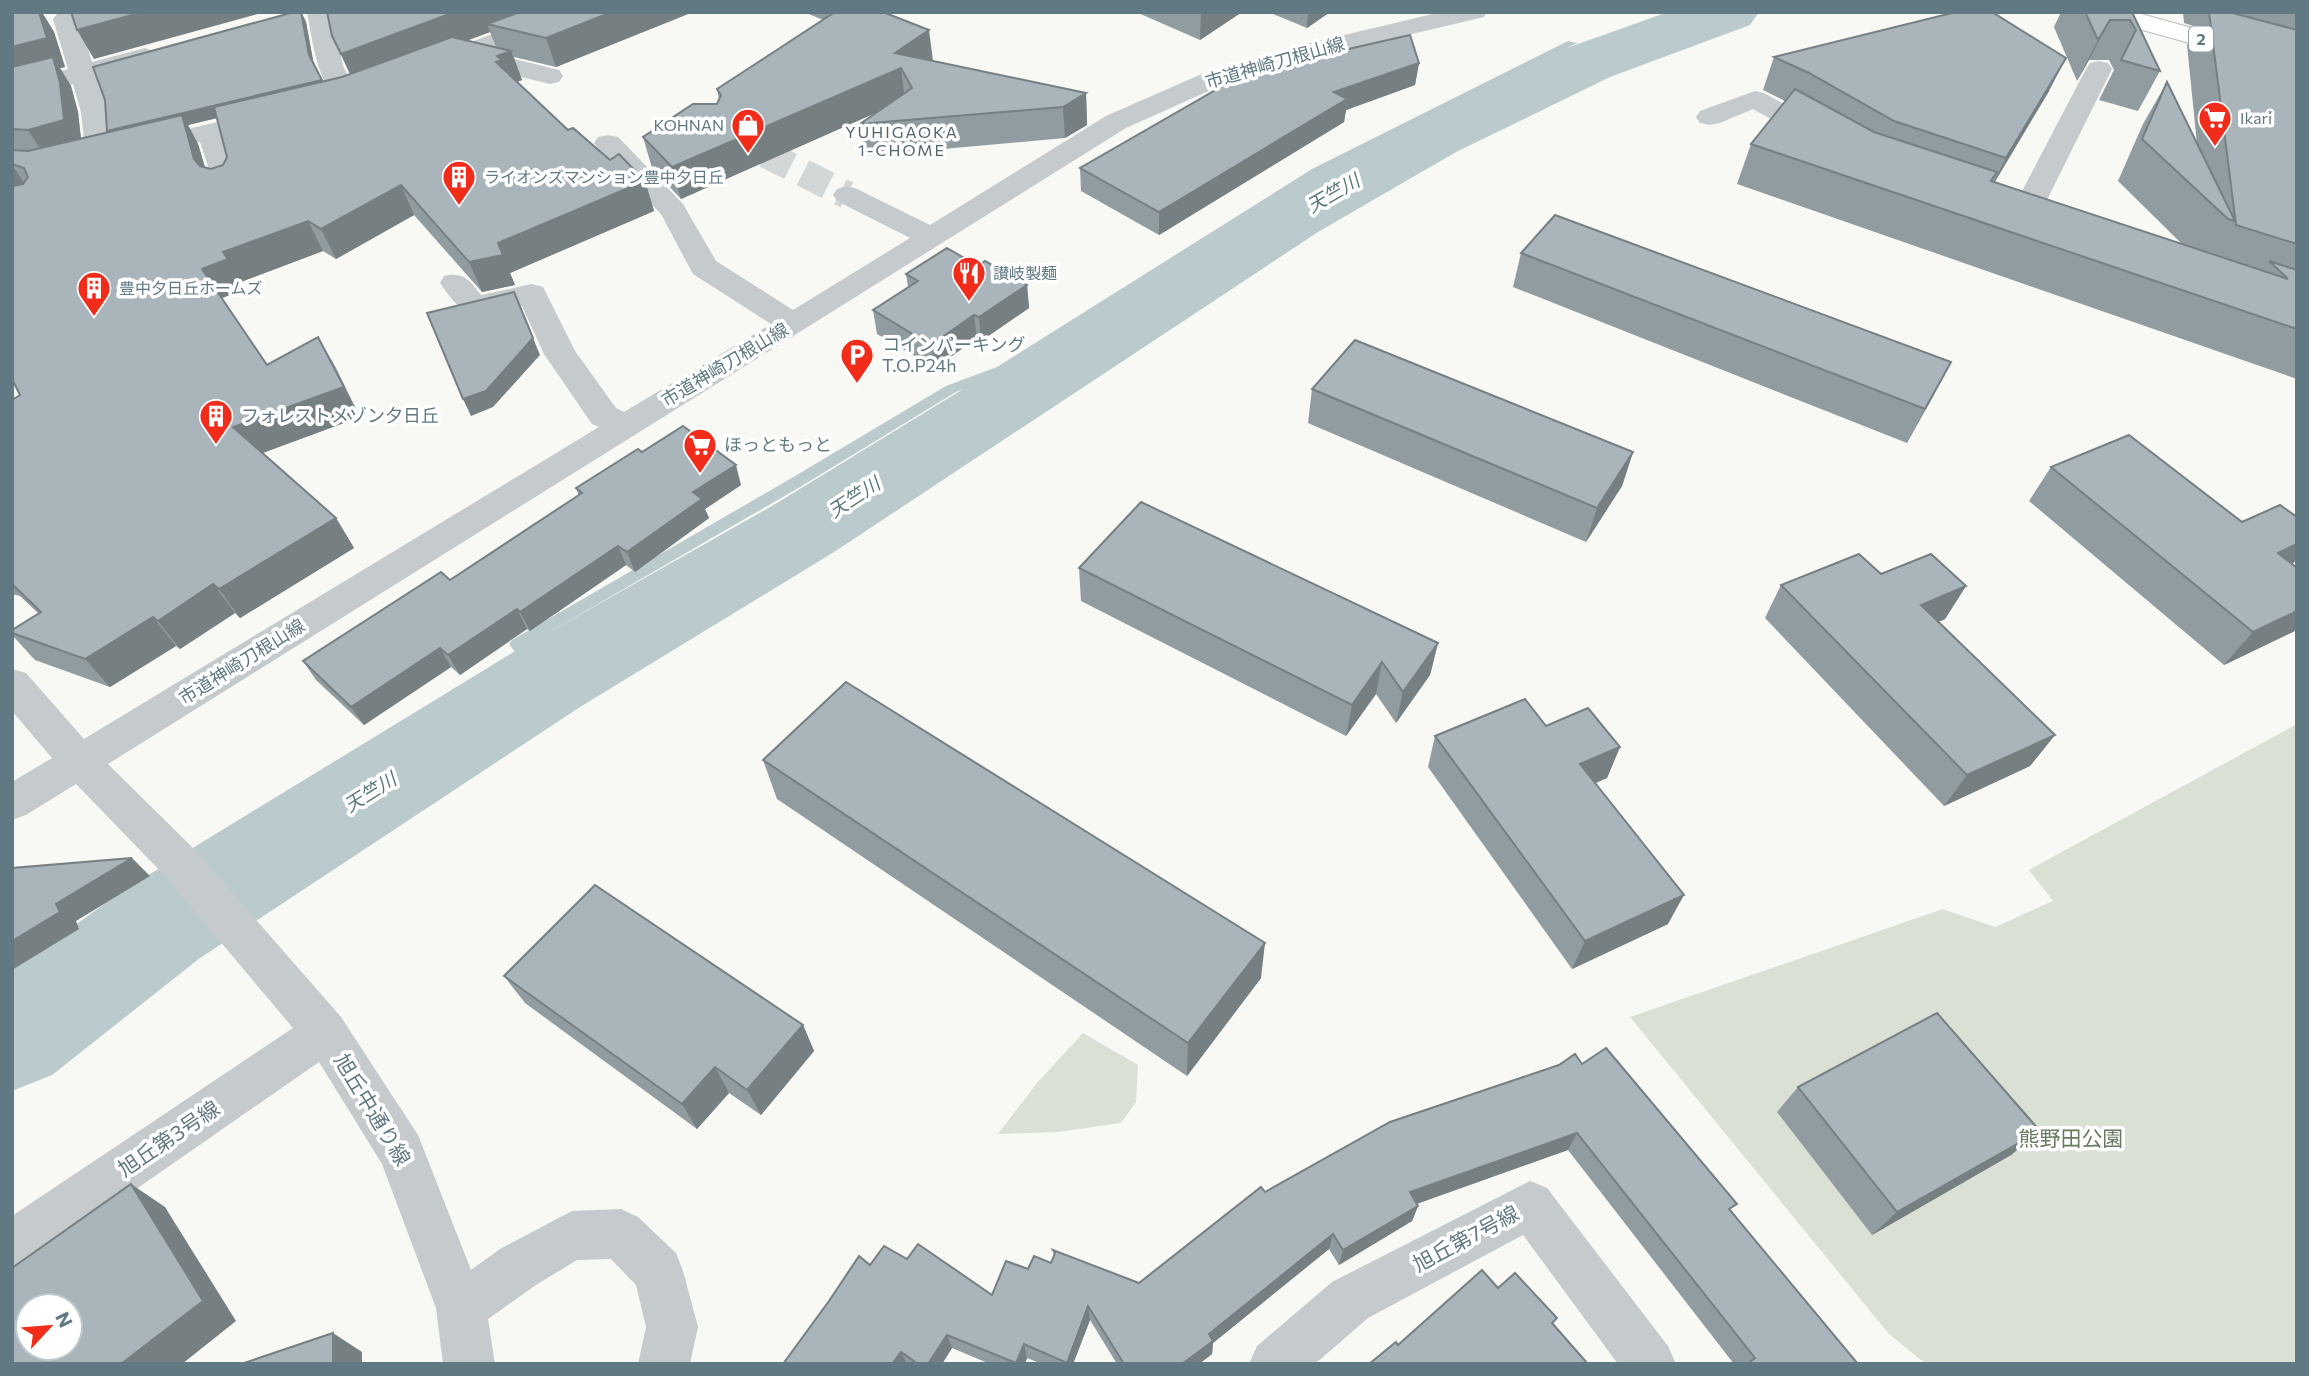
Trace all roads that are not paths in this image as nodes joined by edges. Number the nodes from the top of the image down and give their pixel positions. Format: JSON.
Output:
{"nodes":[{"id":1,"x":92,"y":12,"type":"edge"},
{"id":2,"x":319,"y":12,"type":"edge"},
{"id":3,"x":576,"y":12,"type":"edge"},
{"id":4,"x":1475,"y":12,"type":"edge"},
{"id":5,"x":2105,"y":12,"type":"edge"},
{"id":6,"x":66,"y":19,"type":"junction"},
{"id":7,"x":38,"y":26,"type":"edge"},
{"id":8,"x":166,"y":50,"type":"edge"},
{"id":9,"x":462,"y":55,"type":"junction"},
{"id":10,"x":2297,"y":65,"type":"edge"},
{"id":11,"x":2099,"y":69,"type":"edge"},
{"id":12,"x":83,"y":73,"type":"junction"},
{"id":13,"x":410,"y":74,"type":"edge"},
{"id":14,"x":550,"y":76,"type":"dead end"},
{"id":15,"x":372,"y":88,"type":"edge"},
{"id":16,"x":12,"y":92,"type":"edge"},
{"id":17,"x":346,"y":98,"type":"junction"},
{"id":18,"x":319,"y":105,"type":"edge"},
{"id":19,"x":292,"y":111,"type":"edge"},
{"id":20,"x":1710,"y":117,"type":"dead end"},
{"id":21,"x":211,"y":131,"type":"junction"},
{"id":22,"x":608,"y":143,"type":"dead end"},
{"id":23,"x":1846,"y":150,"type":"edge"},
{"id":24,"x":100,"y":159,"type":"junction"},
{"id":25,"x":74,"y":164,"type":"edge"},
{"id":26,"x":227,"y":187,"type":"edge"},
{"id":27,"x":847,"y":195,"type":"tunnel mouth"},
{"id":28,"x":2024,"y":216,"type":"edge"},
{"id":29,"x":931,"y":237,"type":"junction"},
{"id":30,"x":443,"y":315,"type":"edge"},
{"id":31,"x":793,"y":324,"type":"junction"},
{"id":32,"x":624,"y":426,"type":"junction"},
{"id":33,"x":12,"y":684,"type":"edge"},
{"id":34,"x":81,"y":762,"type":"junction"},
{"id":35,"x":12,"y":803,"type":"edge"},
{"id":36,"x":325,"y":1032,"type":"junction"},
{"id":37,"x":12,"y":1245,"type":"edge"},
{"id":38,"x":461,"y":1308,"type":"junction"},
{"id":39,"x":469,"y":1364,"type":"edge"},
{"id":40,"x":664,"y":1364,"type":"edge"},
{"id":41,"x":1275,"y":1364,"type":"edge"},
{"id":42,"x":1650,"y":1364,"type":"edge"}],
"edges":[{"from":1,"to":6,"type":"street"},
{"from":2,"to":17,"type":"street"},
{"from":3,"to":9,"type":"street"},
{"from":4,"to":29,"type":"street","name":"市道神崎刀根山線"},
{"from":5,"to":10,"type":"main road","number":"2"},
{"from":6,"to":7,"type":"street"},
{"from":6,"to":12,"type":"street"},
{"from":8,"to":12,"type":"street"},
{"from":9,"to":13,"type":"street"},
{"from":9,"to":14,"type":"street"},
{"from":11,"to":28,"type":"street"},
{"from":12,"to":16,"type":"street"},
{"from":12,"to":24,"type":"street"},
{"from":15,"to":17,"type":"street"},
{"from":17,"to":18,"type":"street"},
{"from":19,"to":21,"type":"street"},
{"from":20,"to":23,"type":"street"},
{"from":21,"to":24,"type":"street"},
{"from":21,"to":26,"type":"street"},
{"from":22,"to":31,"type":"street"},
{"from":24,"to":25,"type":"street"},
{"from":27,"to":29,"type":"street"},
{"from":29,"to":31,"type":"street","name":"市道神崎刀根山線"},
{"from":30,"to":32,"type":"street"},
{"from":31,"to":32,"type":"street","name":"市道神崎刀根山線"},
{"from":32,"to":34,"type":"street","name":"市道神崎刀根山線"},
{"from":33,"to":34,"type":"street"},
{"from":34,"to":35,"type":"street","name":"市道神崎刀根山線"},
{"from":34,"to":36,"type":"street","name":"旭丘中通り線"},
{"from":36,"to":37,"type":"street","name":"旭丘第3号線"},
{"from":36,"to":38,"type":"street","name":"旭丘中通り線"},
{"from":38,"to":39,"type":"street","name":"旭丘中通り線"},
{"from":38,"to":40,"type":"street"},
{"from":41,"to":42,"type":"street","name":"旭丘第7号線"}]}
